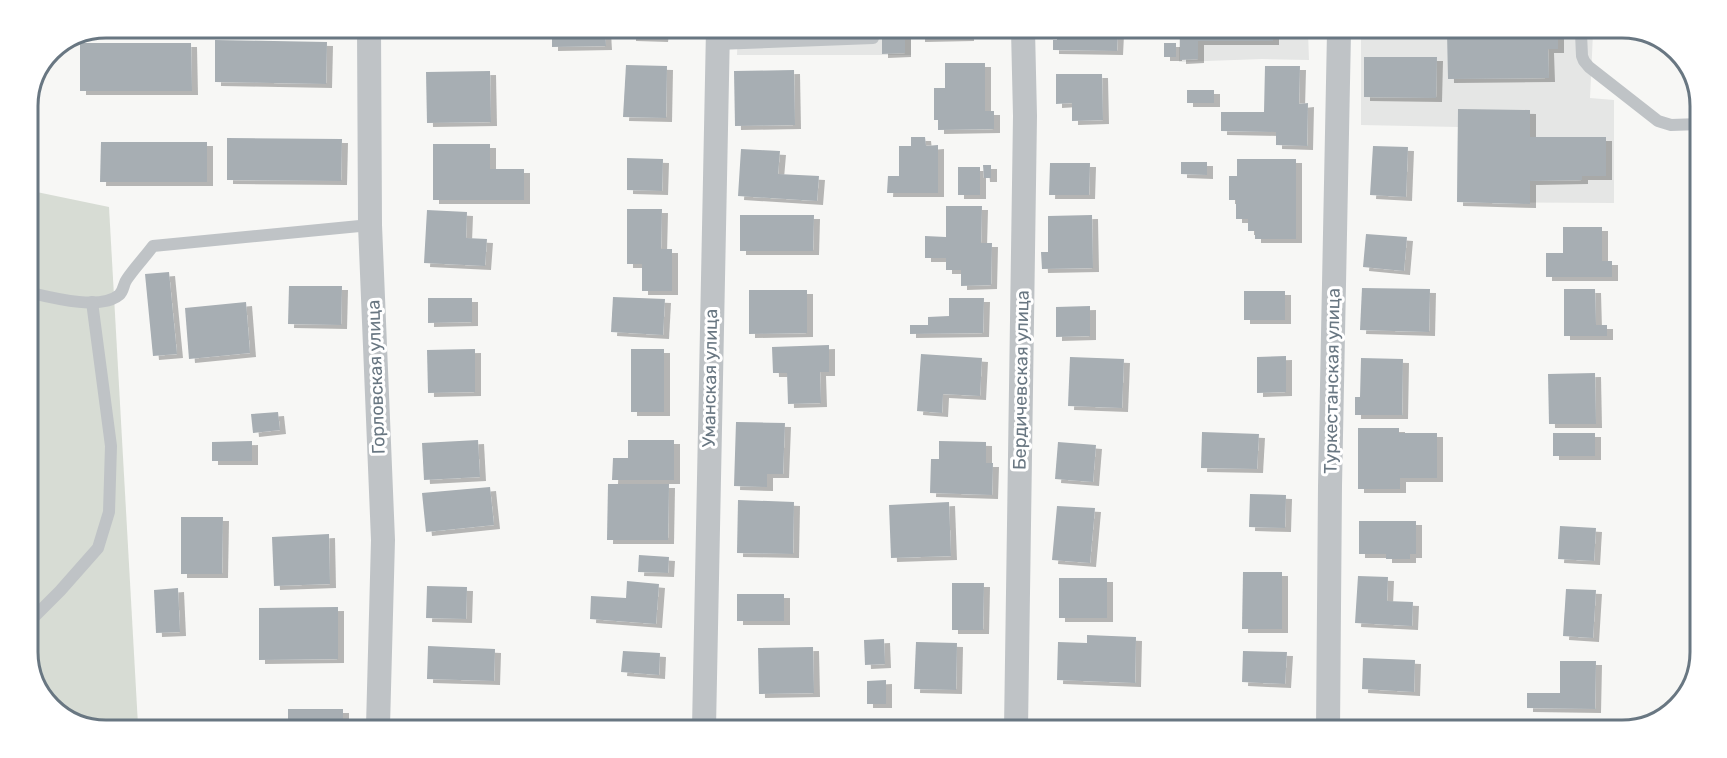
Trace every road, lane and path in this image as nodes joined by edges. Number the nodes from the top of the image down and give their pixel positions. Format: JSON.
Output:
{"nodes":[{"id":1,"x":369,"y":38,"type":"edge"},
{"id":2,"x":718,"y":38,"type":"edge"},
{"id":3,"x":721,"y":38,"type":"edge"},
{"id":4,"x":873,"y":38,"type":"edge"},
{"id":5,"x":1023,"y":38,"type":"edge"},
{"id":6,"x":1339,"y":38,"type":"edge"},
{"id":7,"x":1581,"y":38,"type":"edge"},
{"id":8,"x":1689,"y":124,"type":"edge"},
{"id":9,"x":370,"y":225,"type":"junction"},
{"id":10,"x":38,"y":294,"type":"edge"},
{"id":11,"x":92,"y":302,"type":"junction"},
{"id":12,"x":38,"y":613,"type":"edge"},
{"id":13,"x":378,"y":720,"type":"edge"},
{"id":14,"x":704,"y":720,"type":"edge"},
{"id":15,"x":1016,"y":720,"type":"edge"},
{"id":16,"x":1328,"y":720,"type":"edge"}],
"edges":[{"from":1,"to":9,"type":"street","name":"Горловская улица"},
{"from":2,"to":14,"type":"street","name":"Уманская улица"},
{"from":3,"to":4,"type":"lane"},
{"from":5,"to":15,"type":"street","name":"Бердичевская улица"},
{"from":6,"to":16,"type":"street","name":"Туркестанская улица"},
{"from":7,"to":8,"type":"lane"},
{"from":9,"to":11,"type":"lane"},
{"from":9,"to":13,"type":"street","name":"Горловская улица"},
{"from":10,"to":11,"type":"lane"},
{"from":11,"to":12,"type":"lane"}]}
